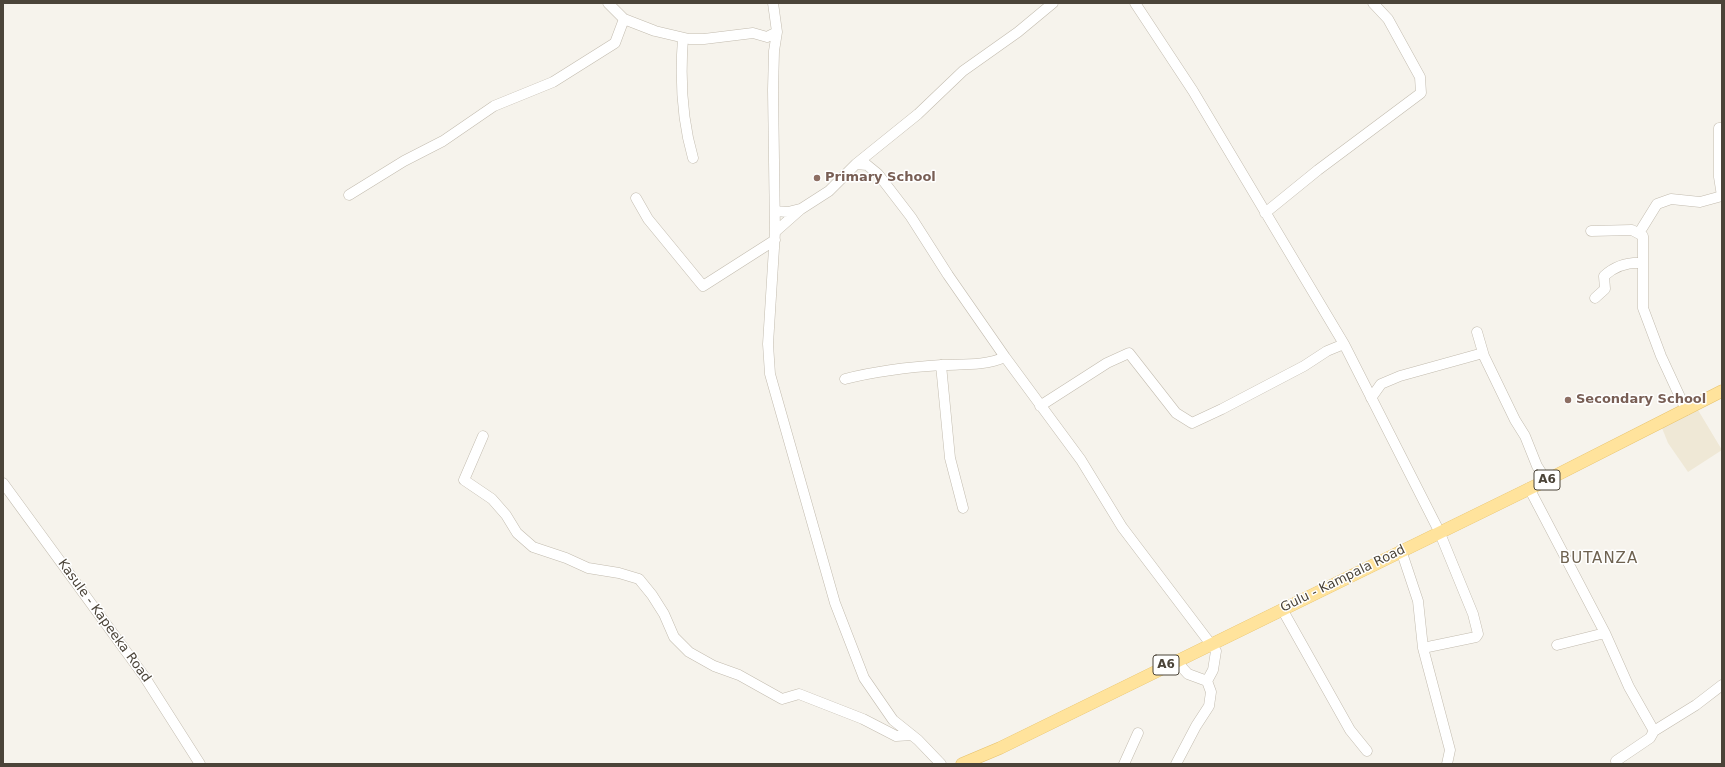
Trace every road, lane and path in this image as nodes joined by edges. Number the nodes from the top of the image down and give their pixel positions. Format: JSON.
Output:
{"nodes":[{"id":1,"x":608,"y":3,"type":"edge"},
{"id":2,"x":773,"y":3,"type":"edge"},
{"id":3,"x":1053,"y":3,"type":"edge"},
{"id":4,"x":1135,"y":3,"type":"edge"},
{"id":5,"x":1373,"y":3,"type":"edge"},
{"id":6,"x":624,"y":19,"type":"junction"},
{"id":7,"x":777,"y":32,"type":"junction"},
{"id":8,"x":767,"y":37,"type":"junction"},
{"id":9,"x":683,"y":38,"type":"junction"},
{"id":10,"x":774,"y":51,"type":"junction"},
{"id":11,"x":1722,"y":128,"type":"edge"},
{"id":12,"x":693,"y":158,"type":"dead end"},
{"id":13,"x":856,"y":164,"type":"junction"},
{"id":14,"x":349,"y":195,"type":"dead end"},
{"id":15,"x":636,"y":198,"type":"dead end"},
{"id":16,"x":801,"y":209,"type":"junction"},
{"id":17,"x":775,"y":212,"type":"junction"},
{"id":18,"x":1265,"y":213,"type":"junction"},
{"id":19,"x":1591,"y":231,"type":"dead end"},
{"id":20,"x":1639,"y":233,"type":"junction"},
{"id":21,"x":775,"y":236,"type":"junction"},
{"id":22,"x":1643,"y":263,"type":"junction"},
{"id":23,"x":1595,"y":298,"type":"dead end"},
{"id":24,"x":1477,"y":332,"type":"dead end"},
{"id":25,"x":1344,"y":344,"type":"junction"},
{"id":26,"x":1483,"y":353,"type":"junction"},
{"id":27,"x":1005,"y":357,"type":"junction"},
{"id":28,"x":941,"y":365,"type":"junction"},
{"id":29,"x":845,"y":379,"type":"dead end"},
{"id":30,"x":1720,"y":395,"type":"edge"},
{"id":31,"x":1371,"y":398,"type":"junction"},
{"id":32,"x":1040,"y":406,"type":"junction"},
{"id":33,"x":1686,"y":410,"type":"junction"},
{"id":34,"x":483,"y":436,"type":"dead end"},
{"id":35,"x":1546,"y":480,"type":"junction"},
{"id":36,"x":3,"y":483,"type":"edge"},
{"id":37,"x":1529,"y":488,"type":"junction"},
{"id":38,"x":963,"y":508,"type":"dead end"},
{"id":39,"x":1439,"y":532,"type":"junction"},
{"id":40,"x":1401,"y":550,"type":"junction"},
{"id":41,"x":1282,"y":609,"type":"junction"},
{"id":42,"x":1605,"y":633,"type":"junction"},
{"id":43,"x":1210,"y":644,"type":"junction"},
{"id":44,"x":1557,"y":645,"type":"dead end"},
{"id":45,"x":1423,"y":648,"type":"junction"},
{"id":46,"x":1176,"y":661,"type":"junction"},
{"id":47,"x":1207,"y":681,"type":"junction"},
{"id":48,"x":1722,"y":685,"type":"edge"},
{"id":49,"x":1654,"y":731,"type":"junction"},
{"id":50,"x":1138,"y":733,"type":"dead end"},
{"id":51,"x":912,"y":735,"type":"junction"},
{"id":52,"x":1367,"y":751,"type":"dead end"},
{"id":53,"x":200,"y":764,"type":"edge"},
{"id":54,"x":941,"y":764,"type":"edge"},
{"id":55,"x":962,"y":764,"type":"edge"},
{"id":56,"x":1124,"y":764,"type":"edge"},
{"id":57,"x":1176,"y":764,"type":"edge"},
{"id":58,"x":1447,"y":764,"type":"edge"},
{"id":59,"x":1617,"y":764,"type":"edge"}],
"edges":[{"from":1,"to":6,"type":"street"},
{"from":2,"to":7,"type":"street"},
{"from":3,"to":13,"type":"street"},
{"from":4,"to":18,"type":"street"},
{"from":5,"to":18,"type":"street"},
{"from":6,"to":9,"type":"street"},
{"from":6,"to":14,"type":"street"},
{"from":7,"to":8,"type":"street"},
{"from":7,"to":10,"type":"street"},
{"from":8,"to":9,"type":"street"},
{"from":8,"to":10,"type":"street"},
{"from":9,"to":12,"type":"street"},
{"from":10,"to":17,"type":"street"},
{"from":11,"to":20,"type":"street"},
{"from":13,"to":16,"type":"street"},
{"from":13,"to":27,"type":"street"},
{"from":15,"to":21,"type":"street"},
{"from":16,"to":17,"type":"street"},
{"from":16,"to":21,"type":"street"},
{"from":17,"to":21,"type":"street"},
{"from":18,"to":25,"type":"street"},
{"from":19,"to":20,"type":"street"},
{"from":20,"to":22,"type":"street"},
{"from":21,"to":51,"type":"street"},
{"from":22,"to":23,"type":"street"},
{"from":22,"to":33,"type":"street"},
{"from":24,"to":26,"type":"street"},
{"from":25,"to":31,"type":"street"},
{"from":25,"to":32,"type":"street"},
{"from":26,"to":31,"type":"street"},
{"from":26,"to":35,"type":"street"},
{"from":27,"to":28,"type":"street"},
{"from":27,"to":32,"type":"street"},
{"from":28,"to":29,"type":"street"},
{"from":28,"to":38,"type":"street"},
{"from":30,"to":33,"type":"main road","name":"Gulu - Kampala Road","number":"A6"},
{"from":31,"to":39,"type":"street"},
{"from":32,"to":43,"type":"street"},
{"from":33,"to":35,"type":"main road","name":"Gulu - Kampala Road","number":"A6"},
{"from":34,"to":51,"type":"street"},
{"from":35,"to":37,"type":"main road","name":"Gulu - Kampala Road","number":"A6"},
{"from":36,"to":53,"type":"street","name":"Kasule - Kapeeka Road"},
{"from":37,"to":39,"type":"main road","name":"Gulu - Kampala Road","number":"A6"},
{"from":37,"to":42,"type":"street"},
{"from":39,"to":40,"type":"main road","name":"Gulu - Kampala Road","number":"A6"},
{"from":39,"to":45,"type":"street"},
{"from":40,"to":41,"type":"main road","name":"Gulu - Kampala Road","number":"A6"},
{"from":40,"to":45,"type":"street"},
{"from":41,"to":43,"type":"main road","name":"Gulu - Kampala Road","number":"A6"},
{"from":41,"to":52,"type":"street"},
{"from":42,"to":44,"type":"street"},
{"from":42,"to":49,"type":"street"},
{"from":43,"to":46,"type":"main road","name":"Gulu - Kampala Road","number":"A6"},
{"from":43,"to":47,"type":"street"},
{"from":45,"to":58,"type":"street"},
{"from":46,"to":47,"type":"street"},
{"from":46,"to":55,"type":"main road","name":"Gulu - Kampala Road","number":"A6"},
{"from":47,"to":57,"type":"street"},
{"from":48,"to":49,"type":"street"},
{"from":49,"to":59,"type":"street"},
{"from":50,"to":56,"type":"street"},
{"from":51,"to":54,"type":"street"}]}
